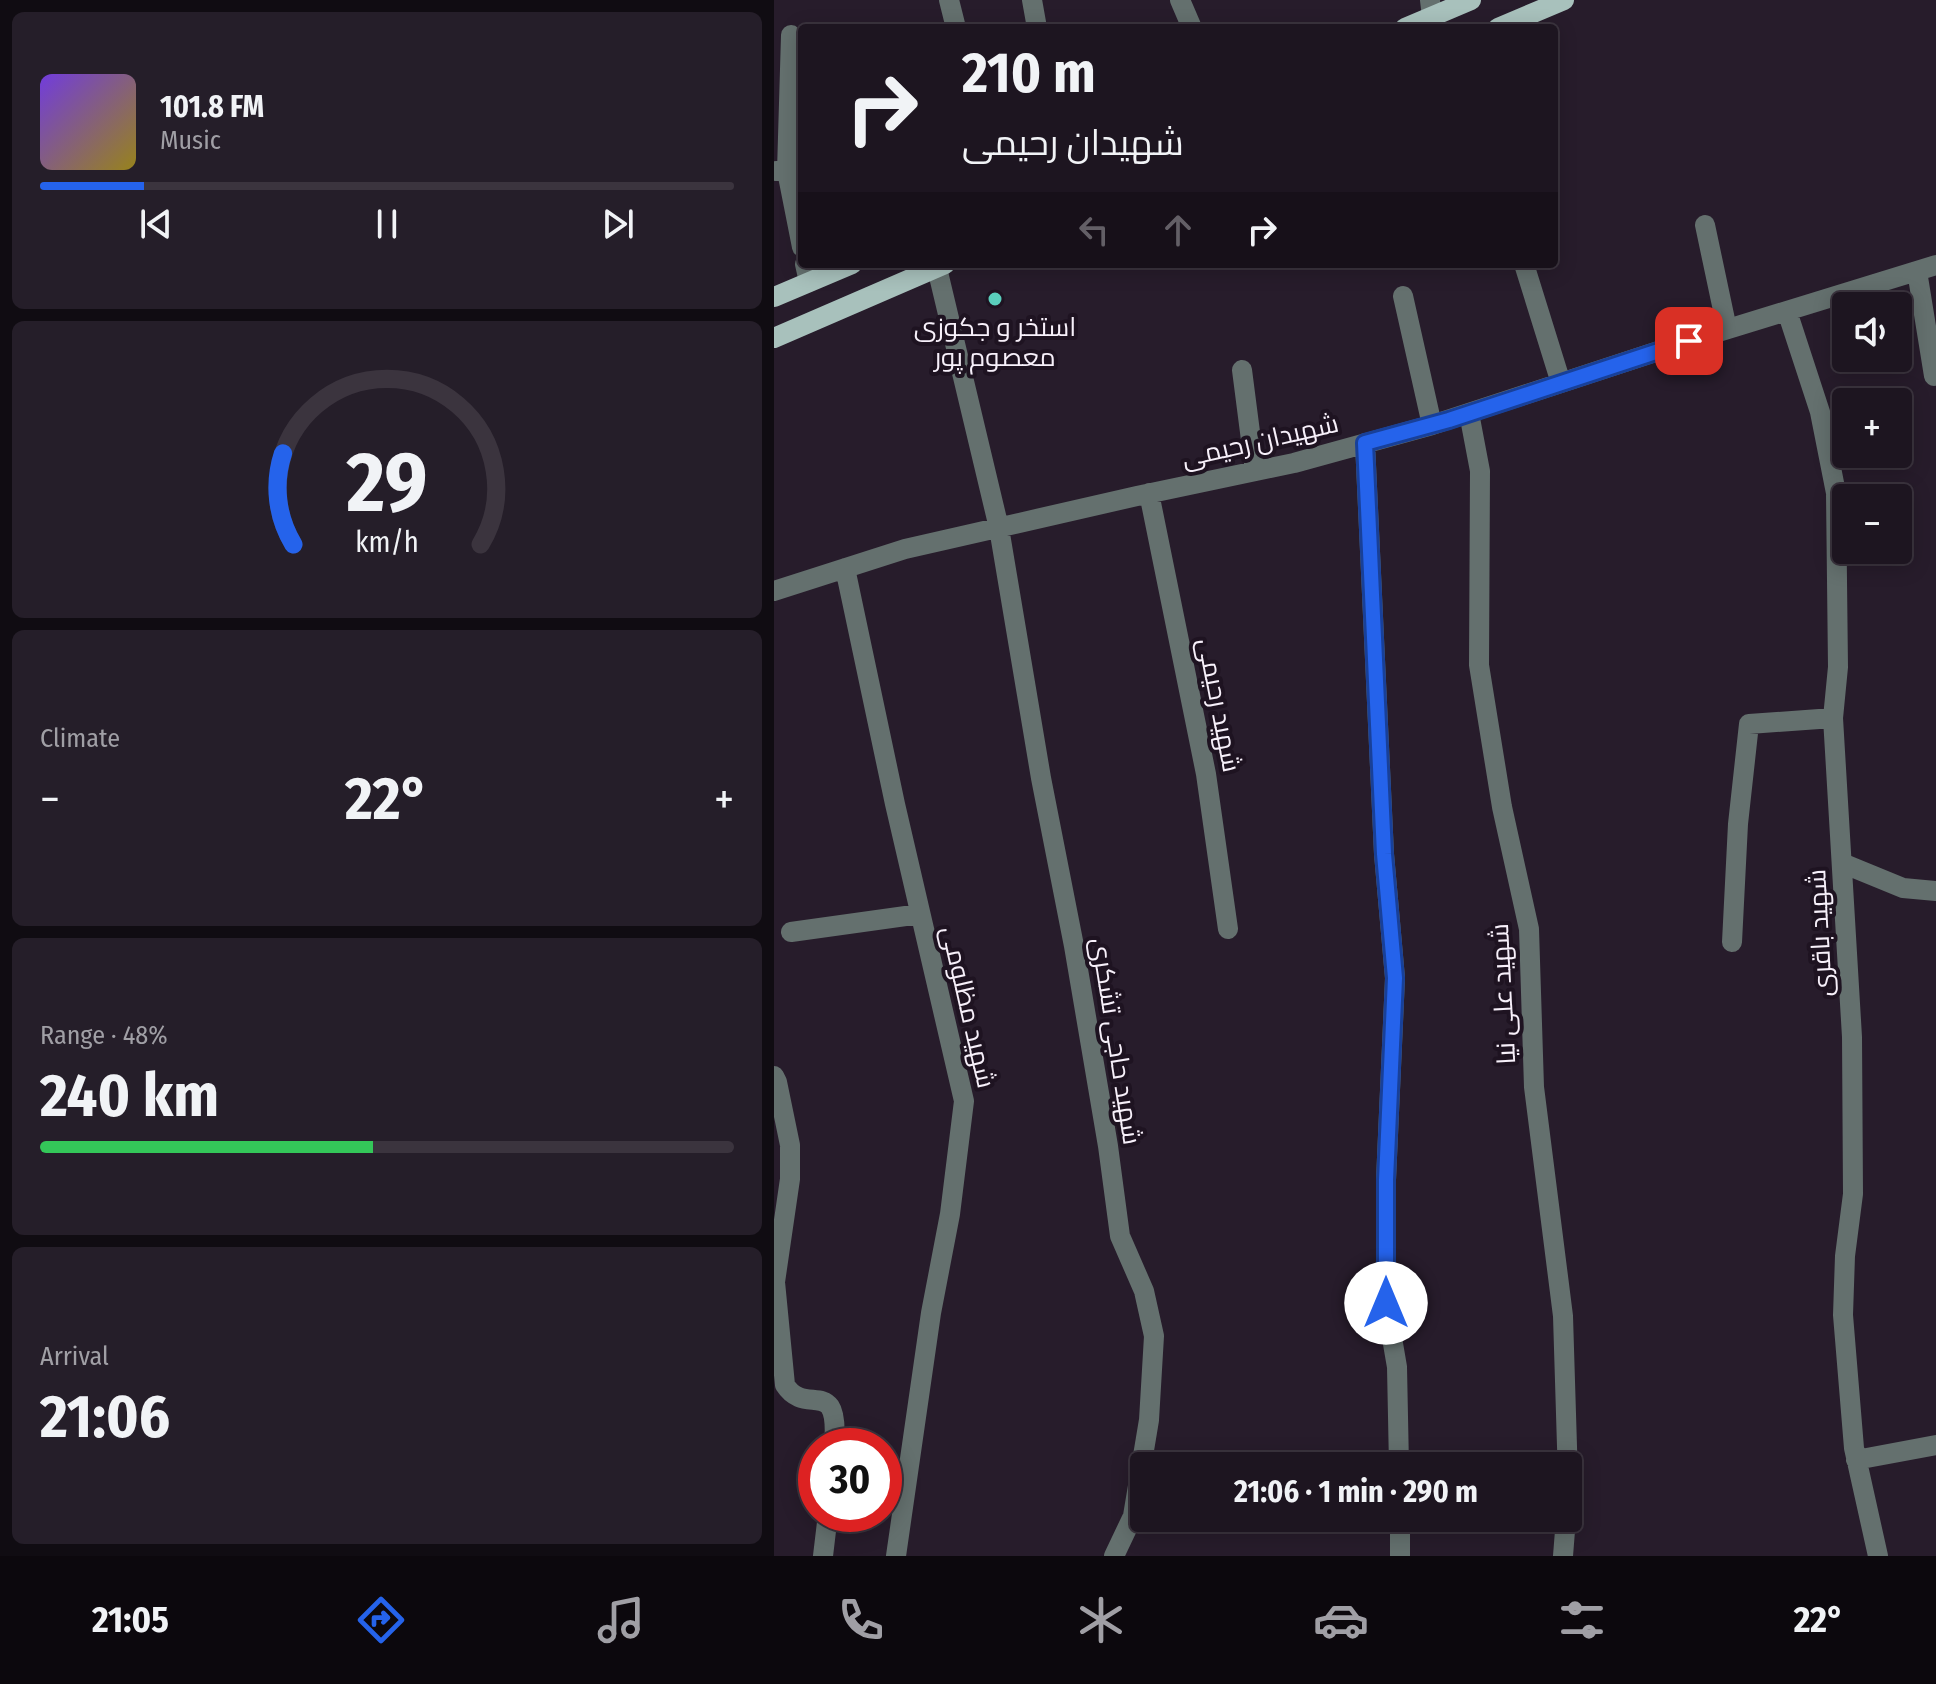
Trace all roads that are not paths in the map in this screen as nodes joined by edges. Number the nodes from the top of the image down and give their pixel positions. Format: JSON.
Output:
{"nodes":[{"id":1,"x":949,"y":0,"type":"edge"},
{"id":2,"x":1032,"y":0,"type":"edge"},
{"id":3,"x":1180,"y":0,"type":"edge"},
{"id":4,"x":1471,"y":0,"type":"edge"},
{"id":5,"x":1564,"y":0,"type":"edge"},
{"id":6,"x":1431,"y":8,"type":"edge"},
{"id":7,"x":955,"y":24,"type":"edge"},
{"id":8,"x":1036,"y":24,"type":"edge"},
{"id":9,"x":1190,"y":24,"type":"edge"},
{"id":10,"x":1410,"y":24,"type":"edge"},
{"id":11,"x":1507,"y":24,"type":"edge"},
{"id":12,"x":791,"y":35,"type":"dead end"},
{"id":13,"x":781,"y":171,"type":"edge"},
{"id":14,"x":1705,"y":225,"type":"dead end"},
{"id":15,"x":798,"y":233,"type":"edge"},
{"id":16,"x":832,"y":268,"type":"edge"},
{"id":17,"x":936,"y":268,"type":"edge"},
{"id":18,"x":941,"y":268,"type":"edge"},
{"id":19,"x":1525,"y":268,"type":"edge"},
{"id":20,"x":1927,"y":268,"type":"edge"},
{"id":21,"x":807,"y":273,"type":"edge"},
{"id":22,"x":1403,"y":296,"type":"dead end"},
{"id":23,"x":774,"y":297,"type":"edge"},
{"id":24,"x":1787,"y":311,"type":"junction"},
{"id":25,"x":1727,"y":329,"type":"junction"},
{"id":26,"x":774,"y":338,"type":"edge"},
{"id":27,"x":1242,"y":370,"type":"dead end"},
{"id":28,"x":1934,"y":376,"type":"edge"},
{"id":29,"x":1561,"y":383,"type":"junction"},
{"id":30,"x":1469,"y":413,"type":"junction"},
{"id":31,"x":1432,"y":425,"type":"junction"},
{"id":32,"x":1365,"y":443,"type":"junction"},
{"id":33,"x":1255,"y":471,"type":"junction"},
{"id":34,"x":1149,"y":493,"type":"junction"},
{"id":35,"x":999,"y":528,"type":"junction"},
{"id":36,"x":845,"y":568,"type":"junction"},
{"id":37,"x":774,"y":591,"type":"edge"},
{"id":38,"x":1833,"y":718,"type":"junction"},
{"id":39,"x":1842,"y":863,"type":"junction"},
{"id":40,"x":1936,"y":891,"type":"edge"},
{"id":41,"x":920,"y":914,"type":"junction"},
{"id":42,"x":1228,"y":929,"type":"dead end"},
{"id":43,"x":791,"y":932,"type":"dead end"},
{"id":44,"x":1732,"y":942,"type":"dead end"},
{"id":45,"x":774,"y":1076,"type":"edge"},
{"id":46,"x":834,"y":1428,"type":"edge"},
{"id":47,"x":1936,"y":1445,"type":"edge"},
{"id":48,"x":1399,"y":1452,"type":"edge"},
{"id":49,"x":1567,"y":1452,"type":"edge"},
{"id":50,"x":1856,"y":1460,"type":"junction"},
{"id":51,"x":826,"y":1532,"type":"edge"},
{"id":52,"x":1400,"y":1532,"type":"edge"},
{"id":53,"x":1565,"y":1532,"type":"edge"},
{"id":54,"x":823,"y":1556,"type":"edge"},
{"id":55,"x":896,"y":1556,"type":"edge"},
{"id":56,"x":1114,"y":1556,"type":"edge"},
{"id":57,"x":1400,"y":1556,"type":"edge"},
{"id":58,"x":1563,"y":1556,"type":"edge"},
{"id":59,"x":1878,"y":1556,"type":"edge"}],
"edges":[{"from":1,"to":7,"type":"street"},
{"from":2,"to":8,"type":"street"},
{"from":3,"to":9,"type":"street"},
{"from":4,"to":6,"type":"main road"},
{"from":5,"to":11,"type":"main road"},
{"from":6,"to":10,"type":"main road"},
{"from":12,"to":13,"type":"street"},
{"from":13,"to":15,"type":"street"},
{"from":14,"to":25,"type":"street"},
{"from":16,"to":21,"type":"main road"},
{"from":17,"to":26,"type":"main road"},
{"from":18,"to":35,"type":"street","name":"شهید حاجی تشکری"},
{"from":19,"to":29,"type":"street"},
{"from":20,"to":24,"type":"street","name":"شهیدان رحیمی"},
{"from":20,"to":28,"type":"street"},
{"from":21,"to":23,"type":"main road"},
{"from":22,"to":31,"type":"street"},
{"from":24,"to":25,"type":"street","name":"شهیدان رحیمی"},
{"from":24,"to":38,"type":"street","name":"شهید باقری"},
{"from":25,"to":29,"type":"street","name":"شهیدان رحیمی"},
{"from":27,"to":33,"type":"street"},
{"from":29,"to":30,"type":"street","name":"شهیدان رحیمی"},
{"from":30,"to":31,"type":"street","name":"شهیدان رحیمی"},
{"from":30,"to":49,"type":"street","name":"شهید علی نیا"},
{"from":31,"to":32,"type":"street","name":"شهیدان رحیمی"},
{"from":32,"to":33,"type":"street","name":"شهیدان رحیمی"},
{"from":32,"to":48,"type":"street"},
{"from":33,"to":34,"type":"street","name":"شهیدان رحیمی"},
{"from":34,"to":35,"type":"street","name":"شهیدان رحیمی"},
{"from":34,"to":42,"type":"street","name":"شهید رحیمی"},
{"from":35,"to":36,"type":"street","name":"شهیدان رحیمی"},
{"from":35,"to":56,"type":"street","name":"شهید حاجی تشکری"},
{"from":36,"to":37,"type":"street","name":"شهیدان رحیمی"},
{"from":36,"to":41,"type":"street","name":"شهید مظلومی"},
{"from":38,"to":39,"type":"street","name":"شهید باقری"},
{"from":38,"to":44,"type":"street"},
{"from":39,"to":40,"type":"street"},
{"from":39,"to":50,"type":"street","name":"شهید باقری"},
{"from":41,"to":43,"type":"street"},
{"from":41,"to":55,"type":"street","name":"شهید مظلومی"},
{"from":45,"to":46,"type":"street"},
{"from":47,"to":50,"type":"street"},
{"from":50,"to":59,"type":"street","name":"شهید باقری"},
{"from":51,"to":54,"type":"street"},
{"from":52,"to":57,"type":"street"},
{"from":53,"to":58,"type":"street"}]}
